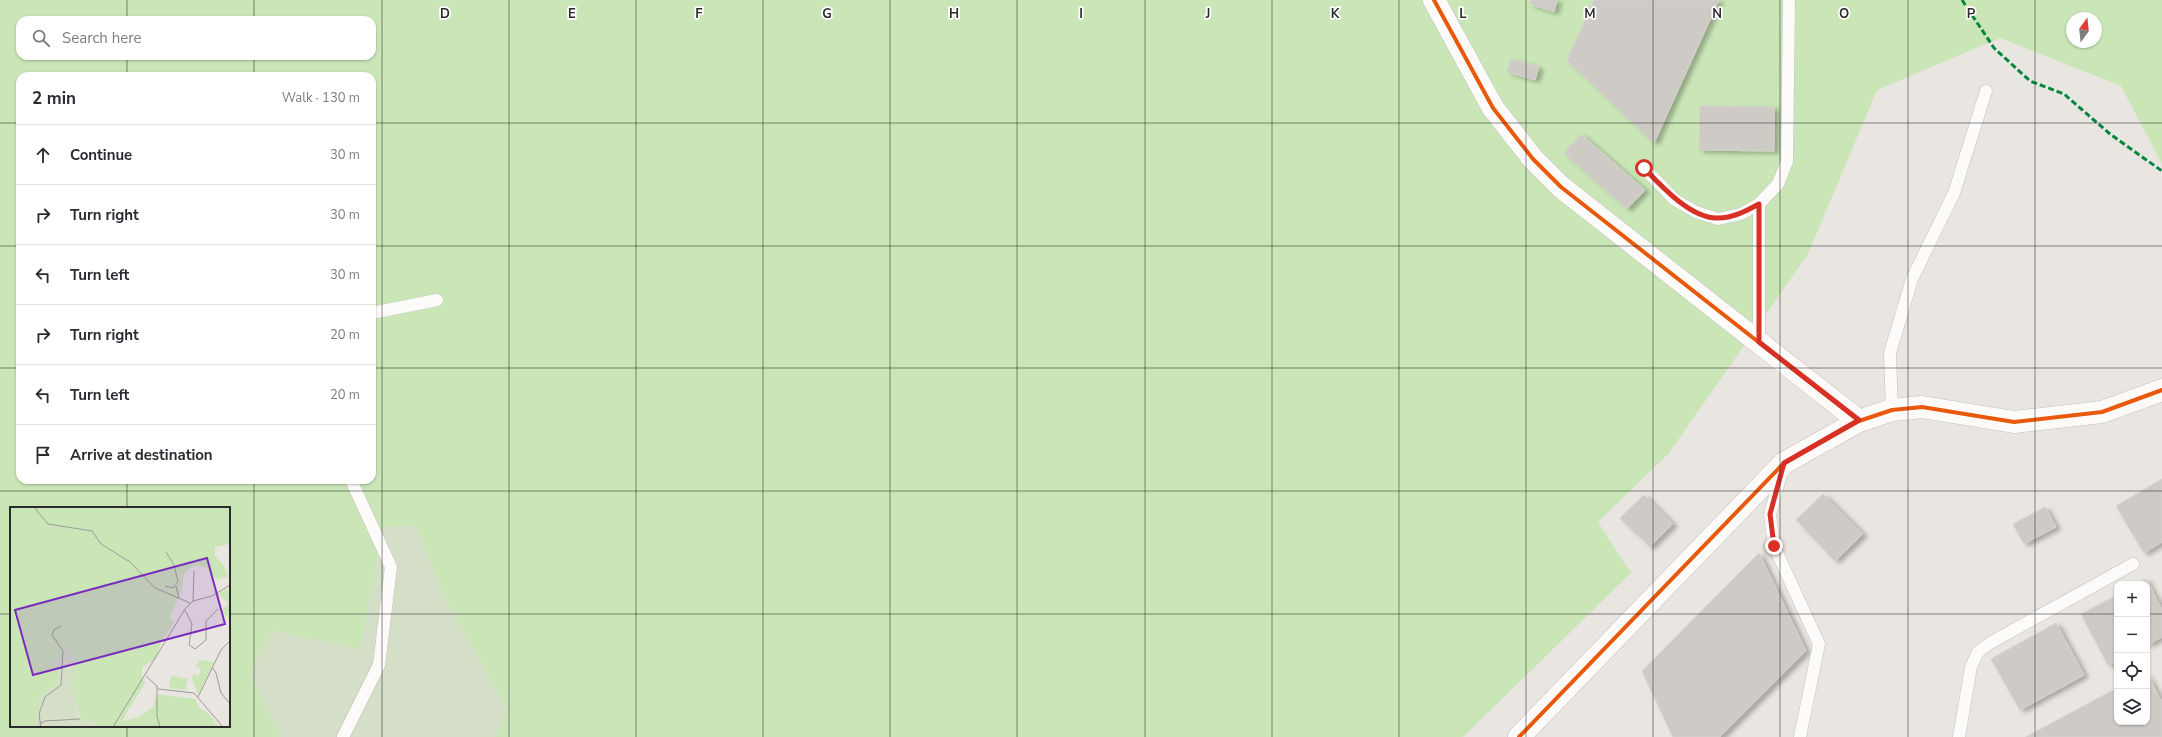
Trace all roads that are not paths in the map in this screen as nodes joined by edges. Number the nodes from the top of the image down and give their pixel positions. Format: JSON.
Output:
{"nodes":[{"id":1,"x":1434,"y":0,"type":"edge"},
{"id":2,"x":1789,"y":0,"type":"edge"},
{"id":3,"x":1986,"y":91,"type":"dead end"},
{"id":4,"x":1644,"y":168,"type":"dead end"},
{"id":5,"x":1759,"y":204,"type":"junction"},
{"id":6,"x":437,"y":300,"type":"dead end"},
{"id":7,"x":376,"y":312,"type":"edge"},
{"id":8,"x":1759,"y":342,"type":"junction"},
{"id":9,"x":2162,"y":390,"type":"edge"},
{"id":10,"x":1892,"y":410,"type":"junction"},
{"id":11,"x":1859,"y":420,"type":"junction"},
{"id":12,"x":1784,"y":463,"type":"junction"},
{"id":13,"x":353,"y":484,"type":"edge"},
{"id":14,"x":2133,"y":564,"type":"dead end"},
{"id":15,"x":343,"y":737,"type":"edge"},
{"id":16,"x":1519,"y":737,"type":"edge"},
{"id":17,"x":1800,"y":737,"type":"edge"},
{"id":18,"x":1959,"y":737,"type":"edge"}],
"edges":[{"from":1,"to":8,"type":"street"},
{"from":2,"to":5,"type":"lane"},
{"from":3,"to":10,"type":"lane"},
{"from":4,"to":5,"type":"lane"},
{"from":5,"to":8,"type":"lane"},
{"from":6,"to":7,"type":"lane"},
{"from":8,"to":11,"type":"street"},
{"from":9,"to":10,"type":"street"},
{"from":10,"to":11,"type":"street"},
{"from":11,"to":12,"type":"street"},
{"from":12,"to":16,"type":"street"},
{"from":12,"to":17,"type":"lane"},
{"from":13,"to":15,"type":"lane"},
{"from":14,"to":18,"type":"lane"}]}
